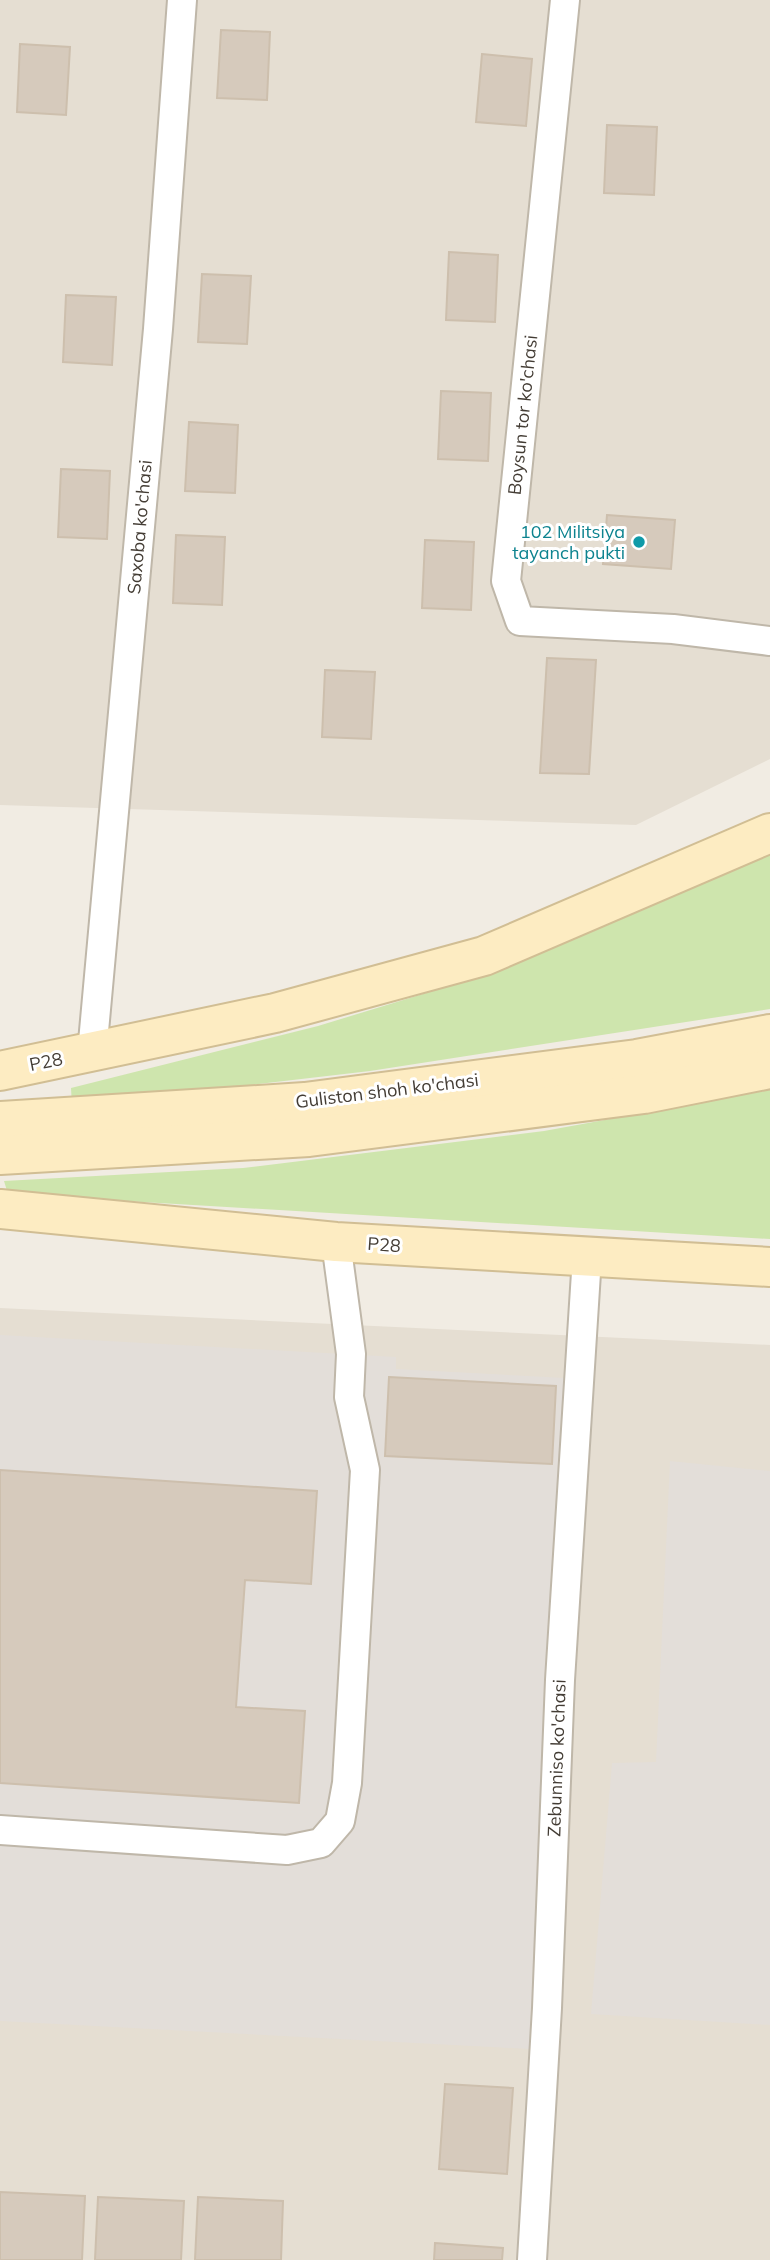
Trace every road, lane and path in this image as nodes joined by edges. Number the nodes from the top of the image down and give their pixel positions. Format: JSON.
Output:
{"nodes":[{"id":1,"x":182,"y":0,"type":"edge"},
{"id":2,"x":565,"y":0,"type":"edge"},
{"id":3,"x":770,"y":641,"type":"edge"},
{"id":4,"x":770,"y":834,"type":"edge"},
{"id":5,"x":770,"y":1034,"type":"edge"},
{"id":6,"x":92,"y":1053,"type":"junction"},
{"id":7,"x":770,"y":1069,"type":"edge"},
{"id":8,"x":0,"y":1071,"type":"edge"},
{"id":9,"x":0,"y":1121,"type":"edge"},
{"id":10,"x":0,"y":1155,"type":"edge"},
{"id":11,"x":0,"y":1209,"type":"edge"},
{"id":12,"x":336,"y":1242,"type":"junction"},
{"id":13,"x":587,"y":1257,"type":"junction"},
{"id":14,"x":770,"y":1267,"type":"edge"},
{"id":15,"x":0,"y":1830,"type":"edge"},
{"id":16,"x":531,"y":2260,"type":"edge"}],
"edges":[{"from":1,"to":6,"type":"street","name":"Saxoba ko'chasi"},
{"from":2,"to":3,"type":"street","name":"Boysun tor ko'chasi"},
{"from":4,"to":6,"type":"main road"},
{"from":5,"to":9,"type":"main road","name":"Guliston shoh ko'chasi"},
{"from":6,"to":8,"type":"main road","name":"P28"},
{"from":7,"to":10,"type":"main road","name":"Guliston shoh ko'chasi"},
{"from":11,"to":12,"type":"main road","name":"Р28"},
{"from":12,"to":13,"type":"main road","name":"Р28"},
{"from":12,"to":15,"type":"street"},
{"from":13,"to":14,"type":"main road","name":"Р28"},
{"from":13,"to":16,"type":"street","name":"Zebunniso ko'chasi"}]}
